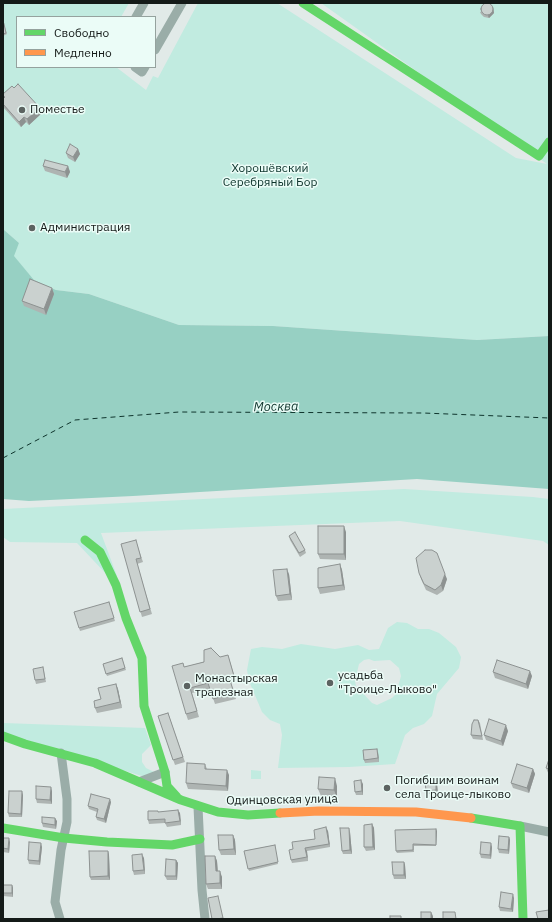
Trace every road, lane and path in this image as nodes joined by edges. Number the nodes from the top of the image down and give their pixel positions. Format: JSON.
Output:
{"nodes":[{"id":1,"x":144,"y":3,"type":"edge"},
{"id":2,"x":182,"y":3,"type":"edge"},
{"id":3,"x":303,"y":3,"type":"edge"},
{"id":4,"x":137,"y":16,"type":"edge"},
{"id":5,"x":156,"y":48,"type":"edge"},
{"id":6,"x":136,"y":68,"type":"edge"},
{"id":7,"x":144,"y":68,"type":"edge"},
{"id":8,"x":549,"y":142,"type":"edge"},
{"id":9,"x":85,"y":540,"type":"dead end"},
{"id":10,"x":3,"y":736,"type":"edge"},
{"id":11,"x":61,"y":753,"type":"junction"},
{"id":12,"x":165,"y":772,"type":"junction"},
{"id":13,"x":139,"y":782,"type":"junction"},
{"id":14,"x":181,"y":800,"type":"junction"},
{"id":15,"x":198,"y":807,"type":"junction"},
{"id":16,"x":520,"y":826,"type":"junction"},
{"id":17,"x":3,"y":828,"type":"edge"},
{"id":18,"x":549,"y":832,"type":"edge"},
{"id":19,"x":64,"y":838,"type":"junction"},
{"id":20,"x":200,"y":839,"type":"junction"},
{"id":21,"x":60,"y":919,"type":"edge"},
{"id":22,"x":205,"y":919,"type":"edge"},
{"id":23,"x":523,"y":919,"type":"edge"}],
"edges":[{"from":1,"to":4,"type":"street"},
{"from":2,"to":5,"type":"street"},
{"from":3,"to":8,"type":"street"},
{"from":6,"to":7,"type":"street"},
{"from":9,"to":12,"type":"street"},
{"from":10,"to":11,"type":"street","name":"Одинцовская улица"},
{"from":11,"to":13,"type":"street","name":"Одинцовская улица"},
{"from":11,"to":19,"type":"street"},
{"from":12,"to":13,"type":"street"},
{"from":12,"to":14,"type":"street"},
{"from":13,"to":14,"type":"street","name":"Одинцовская улица"},
{"from":14,"to":15,"type":"street","name":"Одинцовская улица"},
{"from":15,"to":16,"type":"street","name":"Одинцовская улица"},
{"from":15,"to":20,"type":"street"},
{"from":16,"to":18,"type":"street","name":"Одинцовская улица"},
{"from":16,"to":23,"type":"street"},
{"from":17,"to":19,"type":"street"},
{"from":19,"to":20,"type":"street"},
{"from":19,"to":21,"type":"street"},
{"from":20,"to":22,"type":"street"}]}
